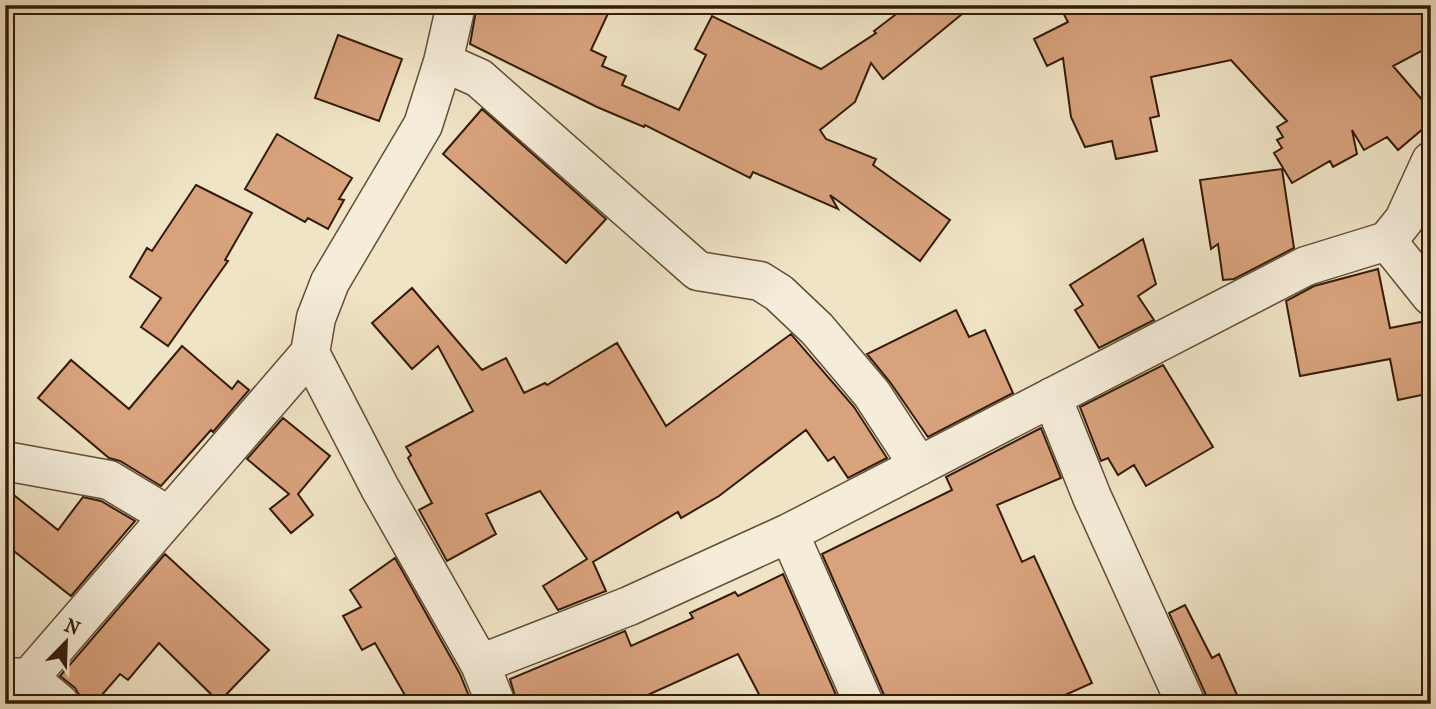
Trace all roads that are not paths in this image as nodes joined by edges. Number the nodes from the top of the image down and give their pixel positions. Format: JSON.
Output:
{"nodes":[{"id":1,"x":456,"y":5,"type":"edge"},
{"id":2,"x":443,"y":62,"type":"junction"},
{"id":3,"x":1431,"y":161,"type":"edge"},
{"id":4,"x":1387,"y":241,"type":"junction"},
{"id":5,"x":1431,"y":296,"type":"edge"},
{"id":6,"x":310,"y":353,"type":"junction"},
{"id":7,"x":1052,"y":397,"type":"junction"},
{"id":8,"x":5,"y":461,"type":"edge"},
{"id":9,"x":919,"y":466,"type":"junction"},
{"id":10,"x":169,"y":516,"type":"junction"},
{"id":11,"x":789,"y":533,"type":"junction"},
{"id":12,"x":480,"y":664,"type":"junction"},
{"id":13,"x":17,"y":678,"type":"edge"},
{"id":14,"x":60,"y":704,"type":"edge"},
{"id":15,"x":496,"y":704,"type":"edge"},
{"id":16,"x":864,"y":704,"type":"edge"},
{"id":17,"x":1185,"y":704,"type":"edge"}],
"edges":[{"from":1,"to":2,"type":"street"},
{"from":2,"to":6,"type":"street"},
{"from":2,"to":9,"type":"street"},
{"from":3,"to":4,"type":"street"},
{"from":4,"to":5,"type":"street"},
{"from":4,"to":7,"type":"street"},
{"from":6,"to":10,"type":"street"},
{"from":6,"to":12,"type":"street"},
{"from":7,"to":9,"type":"street"},
{"from":7,"to":17,"type":"street"},
{"from":8,"to":10,"type":"street"},
{"from":9,"to":11,"type":"street"},
{"from":10,"to":13,"type":"street"},
{"from":11,"to":12,"type":"street"},
{"from":11,"to":16,"type":"street"},
{"from":12,"to":15,"type":"street"},
{"from":13,"to":14,"type":"street"}]}
